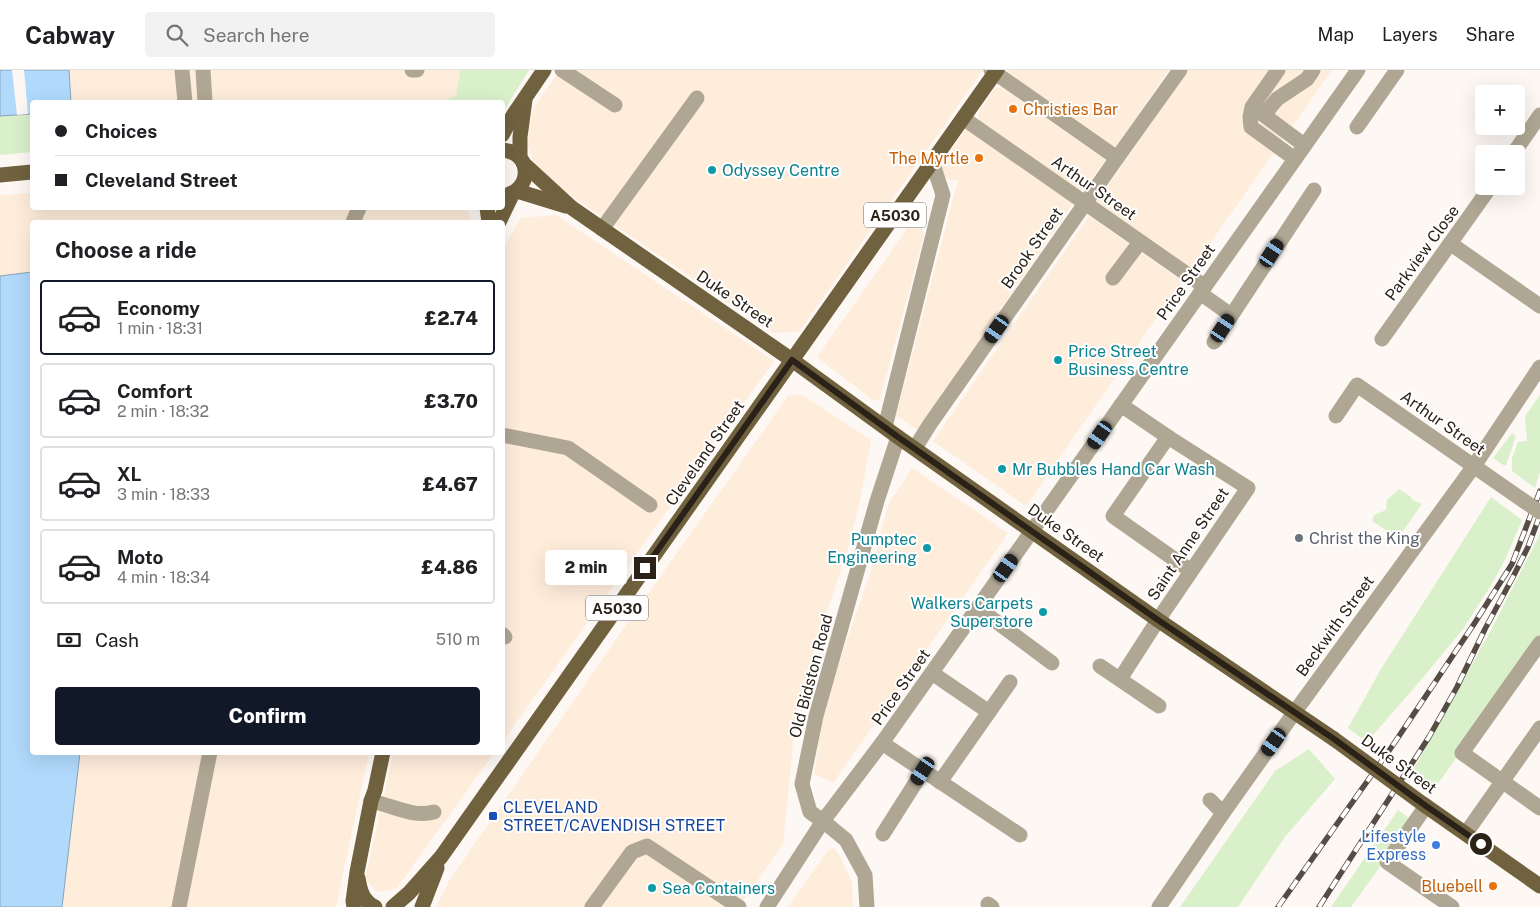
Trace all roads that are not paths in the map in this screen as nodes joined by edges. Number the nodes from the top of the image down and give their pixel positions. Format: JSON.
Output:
{"nodes":[{"id":1,"x":182,"y":70,"type":"edge"},
{"id":2,"x":203,"y":70,"type":"edge"},
{"id":3,"x":412,"y":70,"type":"edge"},
{"id":4,"x":417,"y":70,"type":"edge"},
{"id":5,"x":544,"y":70,"type":"edge"},
{"id":6,"x":562,"y":70,"type":"edge"},
{"id":7,"x":1180,"y":70,"type":"edge"},
{"id":8,"x":1278,"y":70,"type":"edge"},
{"id":9,"x":1313,"y":70,"type":"edge"},
{"id":10,"x":1358,"y":70,"type":"edge"},
{"id":11,"x":1397,"y":70,"type":"edge"},
{"id":12,"x":994,"y":71,"type":"edge"},
{"id":13,"x":526,"y":96,"type":"junction"},
{"id":14,"x":697,"y":98,"type":"dead end"},
{"id":15,"x":185,"y":100,"type":"edge"},
{"id":16,"x":205,"y":100,"type":"edge"},
{"id":17,"x":615,"y":105,"type":"dead end"},
{"id":18,"x":1258,"y":111,"type":"junction"},
{"id":19,"x":1540,"y":115,"type":"edge"},
{"id":20,"x":963,"y":118,"type":"junction"},
{"id":21,"x":1357,"y":127,"type":"dead end"},
{"id":22,"x":505,"y":130,"type":"edge"},
{"id":23,"x":1304,"y":145,"type":"junction"},
{"id":24,"x":1519,"y":145,"type":"edge"},
{"id":25,"x":505,"y":151,"type":"edge"},
{"id":26,"x":1117,"y":158,"type":"junction"},
{"id":27,"x":1294,"y":159,"type":"junction"},
{"id":28,"x":521,"y":160,"type":"junction"},
{"id":29,"x":932,"y":161,"type":"junction"},
{"id":30,"x":30,"y":172,"type":"edge"},
{"id":31,"x":0,"y":175,"type":"edge"},
{"id":32,"x":1314,"y":190,"type":"dead end"},
{"id":33,"x":511,"y":193,"type":"edge"},
{"id":34,"x":1485,"y":195,"type":"edge"},
{"id":35,"x":1085,"y":203,"type":"junction"},
{"id":36,"x":572,"y":208,"type":"junction"},
{"id":37,"x":505,"y":209,"type":"edge"},
{"id":38,"x":602,"y":229,"type":"junction"},
{"id":39,"x":1140,"y":242,"type":"junction"},
{"id":40,"x":1451,"y":244,"type":"junction"},
{"id":41,"x":1113,"y":278,"type":"dead end"},
{"id":42,"x":1202,"y":290,"type":"junction"},
{"id":43,"x":1540,"y":306,"type":"edge"},
{"id":44,"x":1231,"y":315,"type":"junction"},
{"id":45,"x":1382,"y":339,"type":"dead end"},
{"id":46,"x":1214,"y":342,"type":"dead end"},
{"id":47,"x":792,"y":360,"type":"junction"},
{"id":48,"x":1540,"y":367,"type":"edge"},
{"id":49,"x":1121,"y":405,"type":"junction"},
{"id":50,"x":1336,"y":416,"type":"dead end"},
{"id":51,"x":885,"y":427,"type":"junction"},
{"id":52,"x":505,"y":436,"type":"edge"},
{"id":53,"x":898,"y":437,"type":"junction"},
{"id":54,"x":1168,"y":437,"type":"junction"},
{"id":55,"x":915,"y":448,"type":"junction"},
{"id":56,"x":1474,"y":466,"type":"junction"},
{"id":57,"x":650,"y":505,"type":"dead end"},
{"id":58,"x":1540,"y":512,"type":"edge"},
{"id":59,"x":1032,"y":531,"type":"junction"},
{"id":60,"x":1191,"y":571,"type":"junction"},
{"id":61,"x":978,"y":608,"type":"junction"},
{"id":62,"x":1158,"y":620,"type":"junction"},
{"id":63,"x":1540,"y":643,"type":"edge"},
{"id":64,"x":1052,"y":663,"type":"dead end"},
{"id":65,"x":1100,"y":666,"type":"dead end"},
{"id":66,"x":932,"y":674,"type":"junction"},
{"id":67,"x":1120,"y":679,"type":"junction"},
{"id":68,"x":1010,"y":682,"type":"dead end"},
{"id":69,"x":1159,"y":706,"type":"dead end"},
{"id":70,"x":989,"y":712,"type":"junction"},
{"id":71,"x":1294,"y":713,"type":"junction"},
{"id":72,"x":1540,"y":728,"type":"edge"},
{"id":73,"x":882,"y":743,"type":"junction"},
{"id":74,"x":209,"y":755,"type":"edge"},
{"id":75,"x":381,"y":755,"type":"edge"},
{"id":76,"x":923,"y":771,"type":"junction"},
{"id":77,"x":940,"y":782,"type":"junction"},
{"id":78,"x":1502,"y":782,"type":"junction"},
{"id":79,"x":1210,"y":800,"type":"dead end"},
{"id":80,"x":371,"y":801,"type":"junction"},
{"id":81,"x":1425,"y":805,"type":"junction"},
{"id":82,"x":1540,"y":808,"type":"edge"},
{"id":83,"x":434,"y":812,"type":"dead end"},
{"id":84,"x":1223,"y":813,"type":"junction"},
{"id":85,"x":823,"y":821,"type":"junction"},
{"id":86,"x":1466,"y":833,"type":"junction"},
{"id":87,"x":883,"y":834,"type":"dead end"},
{"id":88,"x":1020,"y":835,"type":"dead end"},
{"id":89,"x":441,"y":857,"type":"junction"},
{"id":90,"x":357,"y":872,"type":"junction"},
{"id":91,"x":1540,"y":886,"type":"edge"},
{"id":92,"x":179,"y":907,"type":"edge"},
{"id":93,"x":354,"y":907,"type":"edge"},
{"id":94,"x":375,"y":907,"type":"edge"},
{"id":95,"x":393,"y":907,"type":"edge"},
{"id":96,"x":422,"y":907,"type":"edge"},
{"id":97,"x":592,"y":907,"type":"edge"},
{"id":98,"x":738,"y":907,"type":"edge"},
{"id":99,"x":767,"y":907,"type":"edge"},
{"id":100,"x":867,"y":907,"type":"edge"},
{"id":101,"x":1159,"y":907,"type":"edge"},
{"id":102,"x":1452,"y":907,"type":"edge"}],
"edges":[{"from":1,"to":15,"type":"street"},
{"from":2,"to":16,"type":"street"},
{"from":3,"to":4,"type":"street"},
{"from":5,"to":13,"type":"main road"},
{"from":6,"to":17,"type":"street"},
{"from":7,"to":26,"type":"street","name":"Brook Street"},
{"from":8,"to":18,"type":"street"},
{"from":9,"to":18,"type":"street"},
{"from":10,"to":23,"type":"street","name":"Price Street"},
{"from":11,"to":21,"type":"street"},
{"from":12,"to":20,"type":"main road","name":"Cleveland Street","number":"A5030"},
{"from":12,"to":26,"type":"street"},
{"from":13,"to":22,"type":"main road"},
{"from":13,"to":28,"type":"main road"},
{"from":14,"to":38,"type":"street"},
{"from":18,"to":23,"type":"street"},
{"from":18,"to":27,"type":"street"},
{"from":19,"to":24,"type":"street"},
{"from":20,"to":29,"type":"main road","name":"Cleveland Street","number":"A5030"},
{"from":20,"to":35,"type":"street","name":"Arthur Street"},
{"from":23,"to":27,"type":"street","name":"Price Street"},
{"from":25,"to":28,"type":"main road","name":"Duke Street"},
{"from":26,"to":35,"type":"street","name":"Brook Street"},
{"from":27,"to":42,"type":"street","name":"Price Street"},
{"from":28,"to":33,"type":"main road"},
{"from":28,"to":36,"type":"main road","name":"Duke Street"},
{"from":29,"to":47,"type":"main road","name":"Cleveland Street","number":"A5030"},
{"from":29,"to":51,"type":"street"},
{"from":30,"to":31,"type":"main road"},
{"from":32,"to":44,"type":"street"},
{"from":33,"to":36,"type":"main road","name":"Duke Street"},
{"from":33,"to":37,"type":"main road"},
{"from":34,"to":40,"type":"street","name":"Parkview Close"},
{"from":35,"to":39,"type":"street","name":"Arthur Street"},
{"from":35,"to":55,"type":"street","name":"Brook Street"},
{"from":36,"to":38,"type":"main road","name":"Duke Street"},
{"from":38,"to":47,"type":"main road","name":"Duke Street"},
{"from":39,"to":41,"type":"street"},
{"from":39,"to":42,"type":"street","name":"Arthur Street"},
{"from":40,"to":43,"type":"street"},
{"from":40,"to":45,"type":"street","name":"Parkview Close"},
{"from":42,"to":44,"type":"street","name":"Arthur Street"},
{"from":42,"to":49,"type":"street","name":"Price Street"},
{"from":44,"to":46,"type":"street"},
{"from":47,"to":51,"type":"main road","name":"Duke Street"},
{"from":47,"to":89,"type":"main road","name":"Cleveland Street","number":"A5030"},
{"from":48,"to":56,"type":"street","name":"Beckwith Street"},
{"from":49,"to":54,"type":"street"},
{"from":49,"to":59,"type":"street","name":"Price Street"},
{"from":50,"to":56,"type":"street","name":"Arthur Street"},
{"from":51,"to":53,"type":"main road","name":"Duke Street"},
{"from":52,"to":57,"type":"street"},
{"from":53,"to":55,"type":"main road","name":"Duke Street"},
{"from":53,"to":85,"type":"street","name":"Old Bidston Road"},
{"from":54,"to":60,"type":"street"},
{"from":54,"to":60,"type":"street","name":"Saint Anne Street"},
{"from":55,"to":59,"type":"main road","name":"Duke Street"},
{"from":56,"to":58,"type":"street","name":"Arthur Street","bridge":true},
{"from":56,"to":71,"type":"street","name":"Beckwith Street"},
{"from":59,"to":61,"type":"street","name":"Price Street"},
{"from":59,"to":62,"type":"main road","name":"Duke Street"},
{"from":60,"to":62,"type":"street","name":"Saint Anne Street"},
{"from":61,"to":64,"type":"street"},
{"from":61,"to":66,"type":"street","name":"Price Street"},
{"from":62,"to":67,"type":"street","name":"Saint Anne Street"},
{"from":62,"to":71,"type":"main road","name":"Duke Street"},
{"from":63,"to":78,"type":"street"},
{"from":65,"to":67,"type":"street"},
{"from":66,"to":70,"type":"street"},
{"from":66,"to":73,"type":"street","name":"Price Street"},
{"from":67,"to":69,"type":"street"},
{"from":68,"to":70,"type":"street"},
{"from":70,"to":77,"type":"street"},
{"from":71,"to":81,"type":"main road","name":"Duke Street","bridge":true},
{"from":71,"to":84,"type":"street","name":"Beckwith Street"},
{"from":72,"to":78,"type":"street"},
{"from":73,"to":76,"type":"street"},
{"from":73,"to":85,"type":"street","name":"Price Street"},
{"from":74,"to":92,"type":"street"},
{"from":75,"to":80,"type":"main road"},
{"from":76,"to":77,"type":"street"},
{"from":76,"to":87,"type":"street"},
{"from":77,"to":88,"type":"street"},
{"from":78,"to":82,"type":"street"},
{"from":78,"to":86,"type":"street"},
{"from":79,"to":84,"type":"street"},
{"from":80,"to":83,"type":"street"},
{"from":80,"to":90,"type":"main road"},
{"from":81,"to":86,"type":"main road","name":"Duke Street"},
{"from":81,"to":102,"type":"street"},
{"from":84,"to":101,"type":"street","name":"Beckwith Street"},
{"from":85,"to":99,"type":"street","name":"Price Street"},
{"from":85,"to":100,"type":"street","name":"Old Bidston Road"},
{"from":86,"to":91,"type":"main road","name":"Duke Street"},
{"from":89,"to":95,"type":"main road","name":"Cleveland Street","number":"A5030"},
{"from":89,"to":96,"type":"main road","name":"Cleveland Street","number":"A5030"},
{"from":90,"to":93,"type":"main road"},
{"from":90,"to":94,"type":"main road"},
{"from":97,"to":98,"type":"street"}]}
